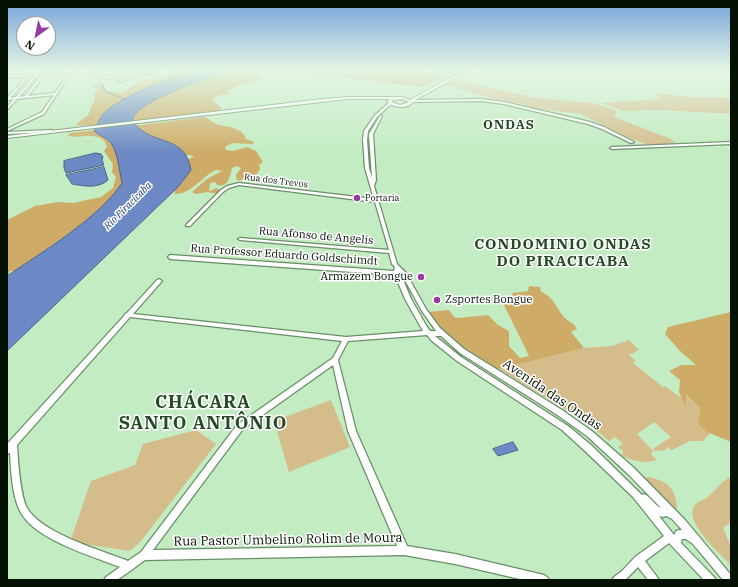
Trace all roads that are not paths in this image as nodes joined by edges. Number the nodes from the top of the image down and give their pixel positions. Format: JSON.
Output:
{"nodes":[{"id":1,"x":23,"y":97,"type":"edge"},
{"id":2,"x":54,"y":97,"type":"edge"},
{"id":3,"x":403,"y":97,"type":"edge"},
{"id":4,"x":419,"y":97,"type":"edge"},
{"id":5,"x":18,"y":98,"type":"junction"},
{"id":6,"x":400,"y":98,"type":"junction"},
{"id":7,"x":7,"y":99,"type":"edge"},
{"id":8,"x":411,"y":102,"type":"junction"},
{"id":9,"x":390,"y":103,"type":"junction"},
{"id":10,"x":400,"y":106,"type":"junction"},
{"id":11,"x":7,"y":109,"type":"edge"},
{"id":12,"x":139,"y":122,"type":"junction"},
{"id":13,"x":371,"y":123,"type":"junction"},
{"id":14,"x":89,"y":129,"type":"junction"},
{"id":15,"x":51,"y":131,"type":"dead end"},
{"id":16,"x":7,"y":132,"type":"edge"},
{"id":17,"x":371,"y":132,"type":"junction"},
{"id":18,"x":7,"y":137,"type":"edge"},
{"id":19,"x":7,"y":141,"type":"edge"},
{"id":20,"x":623,"y":142,"type":"junction"},
{"id":21,"x":632,"y":142,"type":"junction"},
{"id":22,"x":731,"y":143,"type":"edge"},
{"id":23,"x":632,"y":147,"type":"junction"},
{"id":24,"x":612,"y":148,"type":"dead end"},
{"id":25,"x":366,"y":156,"type":"junction"},
{"id":26,"x":373,"y":165,"type":"junction"},
{"id":27,"x":367,"y":168,"type":"junction"},
{"id":28,"x":374,"y":180,"type":"junction"},
{"id":29,"x":372,"y":186,"type":"junction"},
{"id":30,"x":377,"y":201,"type":"junction"},
{"id":31,"x":188,"y":225,"type":"dead end"},
{"id":32,"x":240,"y":239,"type":"dead end"},
{"id":33,"x":390,"y":252,"type":"junction"},
{"id":34,"x":170,"y":257,"type":"dead end"},
{"id":35,"x":397,"y":270,"type":"junction"},
{"id":36,"x":159,"y":281,"type":"dead end"},
{"id":37,"x":407,"y":287,"type":"junction"},
{"id":38,"x":406,"y":294,"type":"junction"},
{"id":39,"x":415,"y":294,"type":"junction"},
{"id":40,"x":127,"y":315,"type":"junction"},
{"id":41,"x":429,"y":333,"type":"junction"},
{"id":42,"x":441,"y":334,"type":"junction"},
{"id":43,"x":346,"y":339,"type":"junction"},
{"id":44,"x":335,"y":360,"type":"junction"},
{"id":45,"x":10,"y":446,"type":"edge"},
{"id":46,"x":625,"y":483,"type":"junction"},
{"id":47,"x":682,"y":523,"type":"junction"},
{"id":48,"x":673,"y":541,"type":"junction"},
{"id":49,"x":700,"y":543,"type":"junction"},
{"id":50,"x":404,"y":550,"type":"junction"},
{"id":51,"x":144,"y":555,"type":"junction"},
{"id":52,"x":638,"y":560,"type":"junction"},
{"id":53,"x":130,"y":566,"type":"junction"},
{"id":54,"x":109,"y":580,"type":"edge"},
{"id":55,"x":544,"y":580,"type":"edge"},
{"id":56,"x":617,"y":580,"type":"edge"},
{"id":57,"x":654,"y":580,"type":"edge"},
{"id":58,"x":711,"y":580,"type":"edge"},
{"id":59,"x":729,"y":580,"type":"edge"}],
"edges":[{"from":1,"to":5,"type":"street"},
{"from":2,"to":16,"type":"street"},
{"from":3,"to":6,"type":"main road"},
{"from":4,"to":8,"type":"main road"},
{"from":5,"to":7,"type":"street"},
{"from":5,"to":11,"type":"street"},
{"from":6,"to":8,"type":"main road"},
{"from":6,"to":9,"type":"main road"},
{"from":6,"to":12,"type":"main road"},
{"from":8,"to":10,"type":"main road"},
{"from":8,"to":20,"type":"street"},
{"from":8,"to":21,"type":"street"},
{"from":9,"to":10,"type":"main road"},
{"from":9,"to":12,"type":"main road"},
{"from":9,"to":13,"type":"street","name":"Avenida das Ondas"},
{"from":10,"to":17,"type":"street"},
{"from":12,"to":14,"type":"main road"},
{"from":13,"to":17,"type":"street"},
{"from":13,"to":25,"type":"street","name":"Avenida das Ondas"},
{"from":14,"to":18,"type":"main road"},
{"from":14,"to":19,"type":"main road"},
{"from":15,"to":16,"type":"street"},
{"from":17,"to":26,"type":"street"},
{"from":20,"to":21,"type":"street"},
{"from":20,"to":23,"type":"street"},
{"from":21,"to":23,"type":"street"},
{"from":22,"to":23,"type":"street"},
{"from":23,"to":24,"type":"street"},
{"from":25,"to":26,"type":"street"},
{"from":25,"to":27,"type":"street","name":"Avenida das Ondas"},
{"from":26,"to":28,"type":"street"},
{"from":27,"to":28,"type":"street"},
{"from":27,"to":29,"type":"street","name":"Avenida das Ondas"},
{"from":28,"to":29,"type":"street"},
{"from":29,"to":30,"type":"street","name":"Avenida das Ondas"},
{"from":30,"to":31,"type":"street","name":"Rua dos Trevos"},
{"from":30,"to":33,"type":"street","name":"Avenida das Ondas"},
{"from":32,"to":33,"type":"street","name":"Rua Afonso de Angelis"},
{"from":33,"to":35,"type":"street","name":"Avenida das Ondas"},
{"from":34,"to":35,"type":"street","name":"Rua Professor Eduardo Goldschimdt"},
{"from":35,"to":37,"type":"street","name":"Avenida das Ondas"},
{"from":36,"to":40,"type":"street"},
{"from":37,"to":38,"type":"street","name":"Avenida das Ondas"},
{"from":37,"to":39,"type":"street","name":"Avenida das Ondas"},
{"from":38,"to":39,"type":"street"},
{"from":38,"to":41,"type":"street","name":"Avenida das Ondas"},
{"from":39,"to":42,"type":"street","name":"Avenida das Ondas"},
{"from":40,"to":43,"type":"street"},
{"from":40,"to":45,"type":"street"},
{"from":41,"to":42,"type":"street"},
{"from":41,"to":43,"type":"street"},
{"from":41,"to":46,"type":"street","name":"Avenida das Ondas"},
{"from":42,"to":47,"type":"street","name":"Avenida das Ondas"},
{"from":43,"to":44,"type":"street"},
{"from":44,"to":50,"type":"street"},
{"from":44,"to":51,"type":"street"},
{"from":45,"to":53,"type":"street"},
{"from":46,"to":47,"type":"street"},
{"from":46,"to":48,"type":"street","name":"Avenida das Ondas"},
{"from":47,"to":49,"type":"street","name":"Avenida das Ondas"},
{"from":48,"to":49,"type":"street"},
{"from":48,"to":52,"type":"street"},
{"from":48,"to":58,"type":"street","name":"Avenida das Ondas"},
{"from":49,"to":59,"type":"street","name":"Avenida das Ondas"},
{"from":50,"to":51,"type":"street","name":"Rua Pastor Umbelino Rolim de Moura"},
{"from":50,"to":55,"type":"street","name":"Rua Pastor Umbelino Rolim de Moura"},
{"from":51,"to":53,"type":"street"},
{"from":52,"to":56,"type":"street"},
{"from":52,"to":57,"type":"street"},
{"from":53,"to":54,"type":"street"}]}
